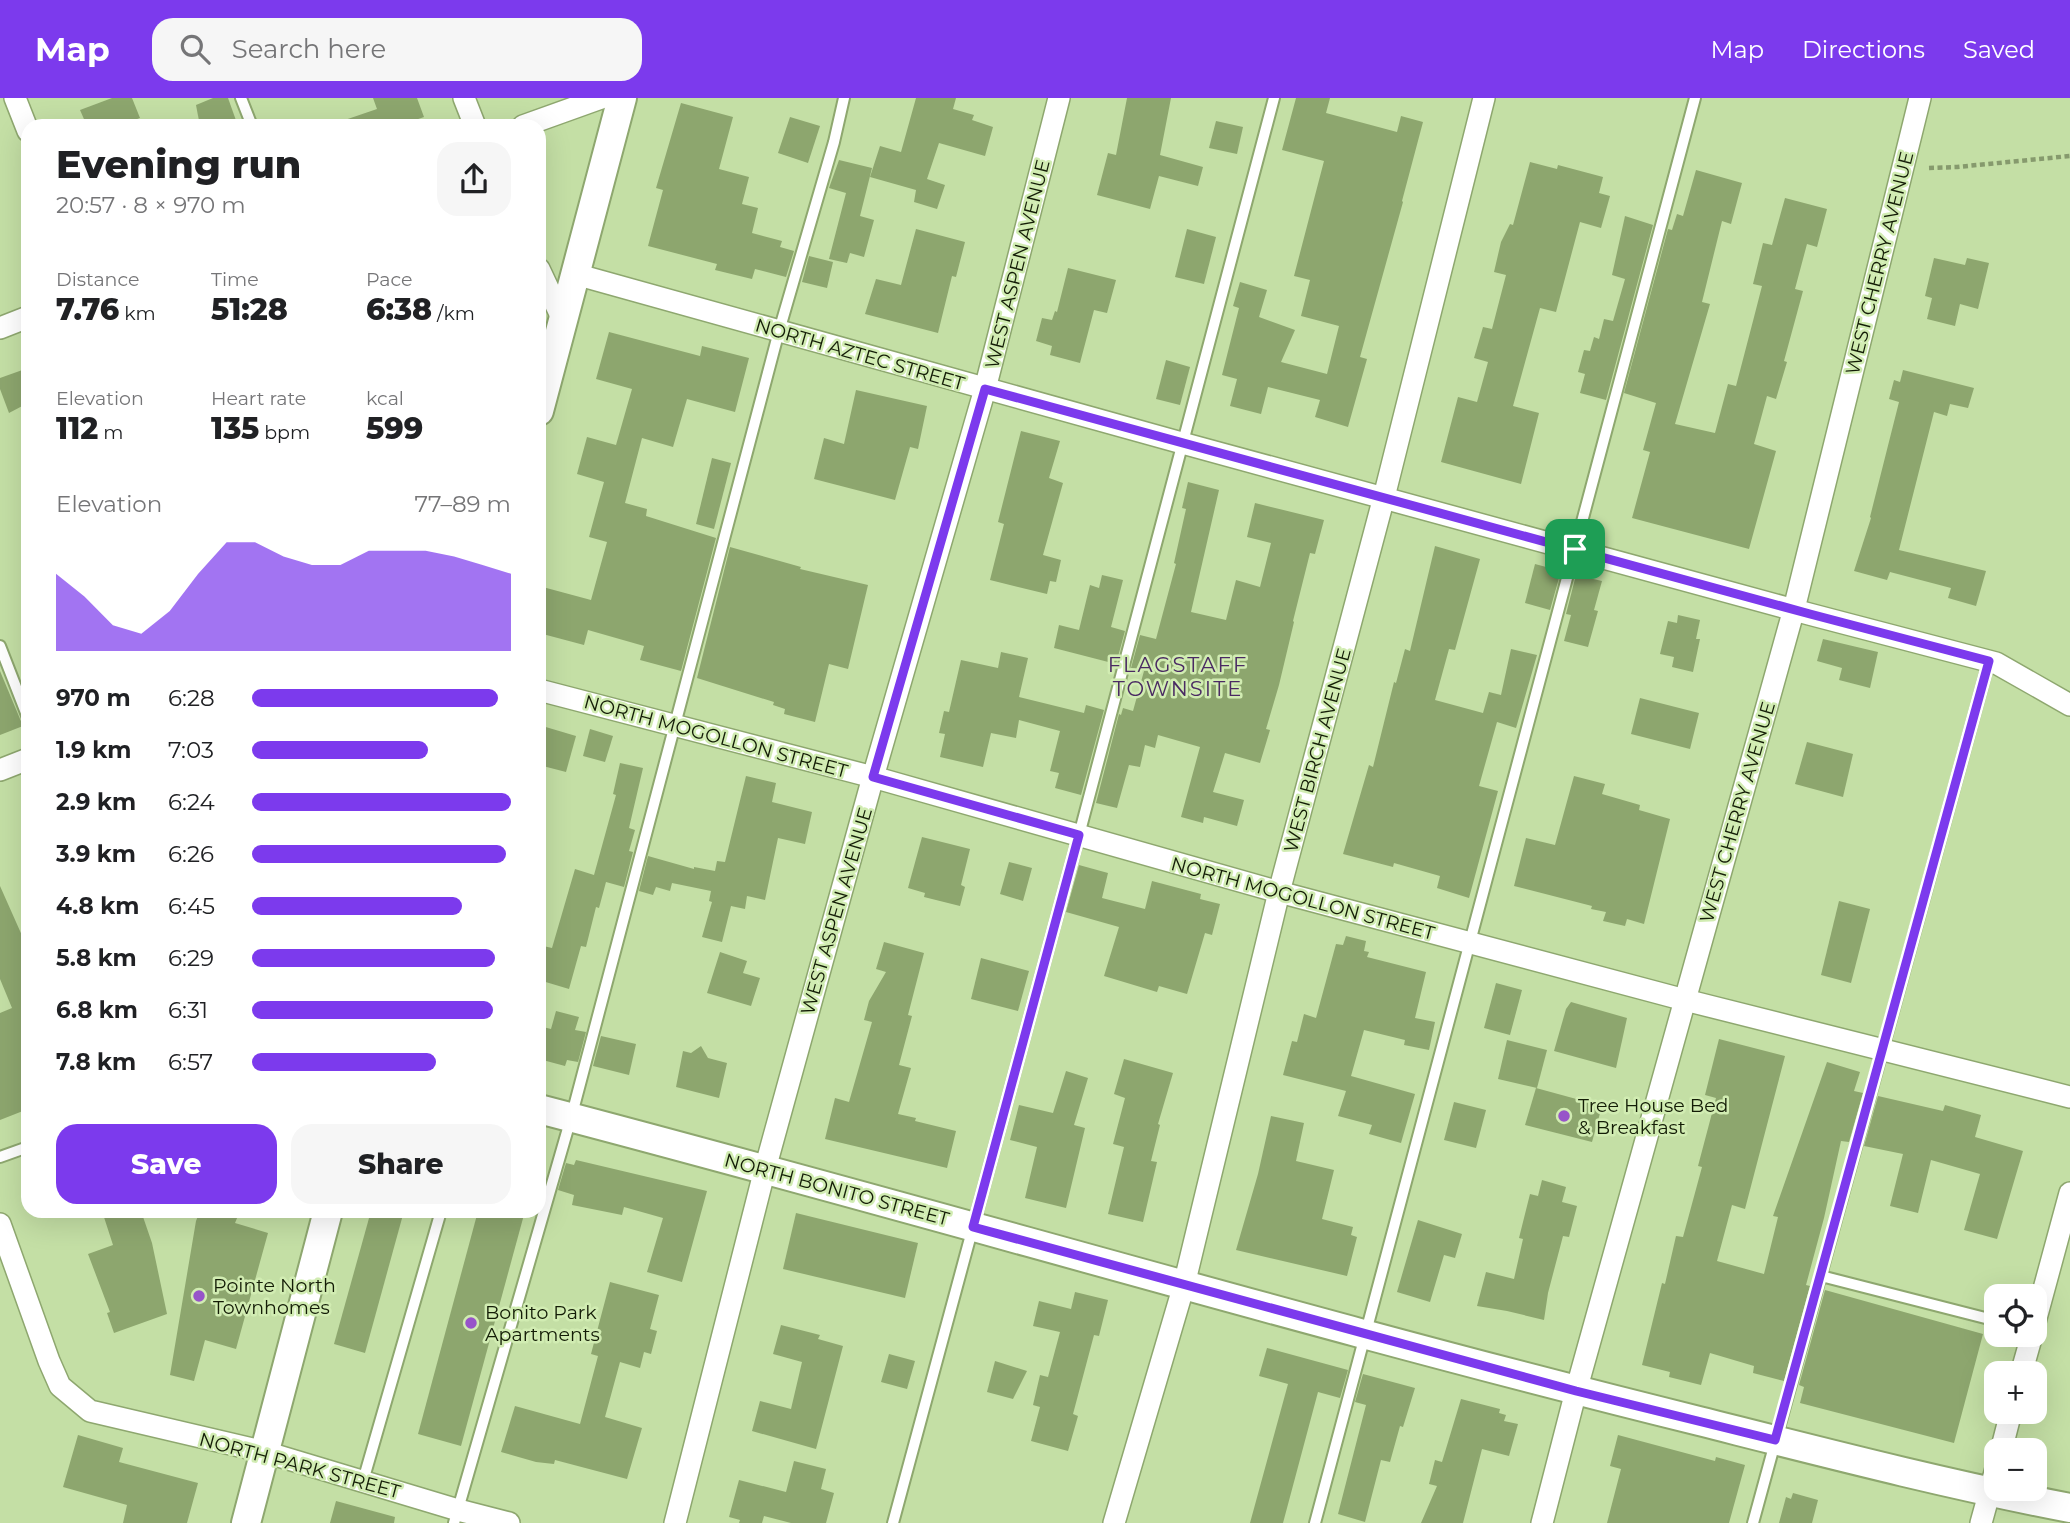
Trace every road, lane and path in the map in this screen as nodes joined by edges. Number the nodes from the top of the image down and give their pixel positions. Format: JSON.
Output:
{"nodes":[{"id":1,"x":15,"y":98,"type":"edge"},
{"id":2,"x":241,"y":98,"type":"edge"},
{"id":3,"x":464,"y":98,"type":"edge"},
{"id":4,"x":601,"y":98,"type":"edge"},
{"id":5,"x":622,"y":98,"type":"edge"},
{"id":6,"x":845,"y":98,"type":"edge"},
{"id":7,"x":1059,"y":98,"type":"edge"},
{"id":8,"x":1274,"y":98,"type":"edge"},
{"id":9,"x":1484,"y":98,"type":"edge"},
{"id":10,"x":1695,"y":98,"type":"edge"},
{"id":11,"x":1920,"y":98,"type":"edge"},
{"id":12,"x":23,"y":119,"type":"edge"},
{"id":13,"x":249,"y":119,"type":"edge"},
{"id":14,"x":472,"y":119,"type":"edge"},
{"id":15,"x":542,"y":119,"type":"edge"},
{"id":16,"x":2070,"y":156,"type":"edge"},
{"id":17,"x":1929,"y":168,"type":"dead end"},
{"id":18,"x":575,"y":274,"type":"junction"},
{"id":19,"x":546,"y":283,"type":"edge"},
{"id":20,"x":21,"y":320,"type":"edge"},
{"id":21,"x":563,"y":320,"type":"junction"},
{"id":22,"x":0,"y":328,"type":"edge"},
{"id":23,"x":779,"y":331,"type":"junction"},
{"id":24,"x":546,"y":384,"type":"edge"},
{"id":25,"x":985,"y":389,"type":"junction"},
{"id":26,"x":1182,"y":443,"type":"junction"},
{"id":27,"x":1384,"y":497,"type":"junction"},
{"id":28,"x":1575,"y":549,"type":"junction"},
{"id":29,"x":1794,"y":609,"type":"junction"},
{"id":30,"x":0,"y":646,"type":"edge"},
{"id":31,"x":1989,"y":661,"type":"junction"},
{"id":32,"x":546,"y":692,"type":"edge"},
{"id":33,"x":21,"y":700,"type":"edge"},
{"id":34,"x":2070,"y":705,"type":"edge"},
{"id":35,"x":675,"y":725,"type":"junction"},
{"id":36,"x":21,"y":762,"type":"edge"},
{"id":37,"x":0,"y":770,"type":"edge"},
{"id":38,"x":873,"y":777,"type":"junction"},
{"id":39,"x":1079,"y":835,"type":"junction"},
{"id":40,"x":1279,"y":892,"type":"junction"},
{"id":41,"x":1470,"y":943,"type":"junction"},
{"id":42,"x":1685,"y":1000,"type":"junction"},
{"id":43,"x":1883,"y":1050,"type":"junction"},
{"id":44,"x":2070,"y":1097,"type":"edge"},
{"id":45,"x":546,"y":1112,"type":"edge"},
{"id":46,"x":571,"y":1118,"type":"junction"},
{"id":47,"x":21,"y":1150,"type":"edge"},
{"id":48,"x":0,"y":1157,"type":"edge"},
{"id":49,"x":765,"y":1168,"type":"junction"},
{"id":50,"x":2070,"y":1193,"type":"edge"},
{"id":51,"x":546,"y":1205,"type":"edge"},
{"id":52,"x":326,"y":1218,"type":"edge"},
{"id":53,"x":439,"y":1218,"type":"edge"},
{"id":54,"x":542,"y":1218,"type":"edge"},
{"id":55,"x":0,"y":1224,"type":"edge"},
{"id":56,"x":973,"y":1227,"type":"junction"},
{"id":57,"x":1821,"y":1276,"type":"junction"},
{"id":58,"x":2045,"y":1284,"type":"edge"},
{"id":59,"x":1184,"y":1285,"type":"junction"},
{"id":60,"x":1984,"y":1318,"type":"edge"},
{"id":61,"x":1366,"y":1334,"type":"junction"},
{"id":62,"x":1576,"y":1391,"type":"junction"},
{"id":63,"x":1775,"y":1440,"type":"junction"},
{"id":64,"x":265,"y":1452,"type":"junction"},
{"id":65,"x":363,"y":1481,"type":"junction"},
{"id":66,"x":1984,"y":1492,"type":"edge"},
{"id":67,"x":1987,"y":1501,"type":"edge"},
{"id":68,"x":2032,"y":1501,"type":"edge"},
{"id":69,"x":2070,"y":1508,"type":"edge"},
{"id":70,"x":456,"y":1516,"type":"edge"},
{"id":71,"x":246,"y":1523,"type":"edge"},
{"id":72,"x":509,"y":1523,"type":"edge"},
{"id":73,"x":675,"y":1523,"type":"edge"},
{"id":74,"x":892,"y":1523,"type":"edge"},
{"id":75,"x":1114,"y":1523,"type":"edge"},
{"id":76,"x":1315,"y":1523,"type":"edge"},
{"id":77,"x":1542,"y":1523,"type":"edge"},
{"id":78,"x":1753,"y":1523,"type":"edge"},
{"id":79,"x":1981,"y":1523,"type":"edge"}],
"edges":[{"from":1,"to":12,"type":"street"},
{"from":2,"to":13,"type":"lane"},
{"from":3,"to":14,"type":"street"},
{"from":4,"to":15,"type":"street"},
{"from":5,"to":18,"type":"street"},
{"from":6,"to":23,"type":"lane"},
{"from":7,"to":25,"type":"street","name":"WEST ASPEN AVENUE"},
{"from":8,"to":26,"type":"lane"},
{"from":9,"to":27,"type":"street","name":"WEST BIRCH AVENUE"},
{"from":10,"to":28,"type":"lane"},
{"from":11,"to":29,"type":"street","name":"WEST CHERRY AVENUE"},
{"from":16,"to":17,"type":"path"},
{"from":18,"to":21,"type":"street"},
{"from":18,"to":23,"type":"street","name":"NORTH AZTEC STREET"},
{"from":19,"to":21,"type":"street"},
{"from":20,"to":22,"type":"street"},
{"from":21,"to":24,"type":"street"},
{"from":23,"to":25,"type":"street","name":"NORTH AZTEC STREET"},
{"from":23,"to":35,"type":"lane"},
{"from":25,"to":26,"type":"street","name":"NORTH AZTEC STREET"},
{"from":25,"to":38,"type":"street","name":"WEST ASPEN AVENUE"},
{"from":26,"to":27,"type":"street","name":"NORTH AZTEC STREET"},
{"from":26,"to":39,"type":"lane"},
{"from":27,"to":28,"type":"street","name":"NORTH AZTEC STREET"},
{"from":27,"to":40,"type":"street","name":"WEST BIRCH AVENUE"},
{"from":28,"to":29,"type":"street","name":"NORTH AZTEC STREET"},
{"from":28,"to":41,"type":"lane"},
{"from":29,"to":31,"type":"street","name":"NORTH AZTEC STREET"},
{"from":29,"to":42,"type":"street","name":"WEST CHERRY AVENUE"},
{"from":30,"to":33,"type":"lane"},
{"from":31,"to":34,"type":"street","name":"NORTH AZTEC STREET"},
{"from":31,"to":43,"type":"lane"},
{"from":32,"to":35,"type":"street","name":"NORTH MOGOLLON STREET"},
{"from":35,"to":38,"type":"street","name":"NORTH MOGOLLON STREET"},
{"from":35,"to":46,"type":"lane"},
{"from":36,"to":37,"type":"street"},
{"from":38,"to":39,"type":"street","name":"NORTH MOGOLLON STREET"},
{"from":38,"to":49,"type":"street","name":"WEST ASPEN AVENUE"},
{"from":39,"to":40,"type":"street","name":"NORTH MOGOLLON STREET"},
{"from":39,"to":56,"type":"lane"},
{"from":40,"to":41,"type":"street","name":"NORTH MOGOLLON STREET"},
{"from":40,"to":59,"type":"street","name":"WEST BIRCH AVENUE"},
{"from":41,"to":42,"type":"street","name":"NORTH MOGOLLON STREET"},
{"from":41,"to":61,"type":"lane"},
{"from":42,"to":43,"type":"street","name":"NORTH MOGOLLON STREET"},
{"from":42,"to":62,"type":"street","name":"WEST CHERRY AVENUE"},
{"from":43,"to":44,"type":"street","name":"NORTH MOGOLLON STREET"},
{"from":43,"to":57,"type":"lane"},
{"from":45,"to":46,"type":"street","name":"NORTH BONITO STREET"},
{"from":46,"to":49,"type":"street","name":"NORTH BONITO STREET"},
{"from":46,"to":51,"type":"lane"},
{"from":47,"to":48,"type":"lane"},
{"from":49,"to":56,"type":"street","name":"NORTH BONITO STREET"},
{"from":49,"to":73,"type":"street","name":"WEST ASPEN AVENUE"},
{"from":50,"to":58,"type":"street"},
{"from":52,"to":64,"type":"street"},
{"from":53,"to":65,"type":"lane"},
{"from":54,"to":70,"type":"lane"},
{"from":55,"to":64,"type":"street","name":"NORTH PARK STREET"},
{"from":56,"to":59,"type":"street","name":"NORTH BONITO STREET"},
{"from":56,"to":74,"type":"lane"},
{"from":57,"to":60,"type":"lane"},
{"from":57,"to":63,"type":"lane"},
{"from":59,"to":61,"type":"street","name":"NORTH BONITO STREET"},
{"from":59,"to":75,"type":"street","name":"WEST BIRCH AVENUE"},
{"from":61,"to":62,"type":"street","name":"NORTH BONITO STREET"},
{"from":61,"to":76,"type":"lane"},
{"from":62,"to":63,"type":"street","name":"NORTH BONITO STREET"},
{"from":62,"to":77,"type":"street","name":"WEST CHERRY AVENUE"},
{"from":63,"to":66,"type":"street","name":"NORTH BONITO STREET"},
{"from":63,"to":78,"type":"lane"},
{"from":64,"to":65,"type":"street","name":"NORTH PARK STREET"},
{"from":64,"to":71,"type":"street"},
{"from":65,"to":70,"type":"street","name":"NORTH PARK STREET"},
{"from":67,"to":79,"type":"street"},
{"from":68,"to":69,"type":"street","name":"NORTH BONITO STREET"},
{"from":70,"to":72,"type":"street","name":"NORTH PARK STREET"}]}
